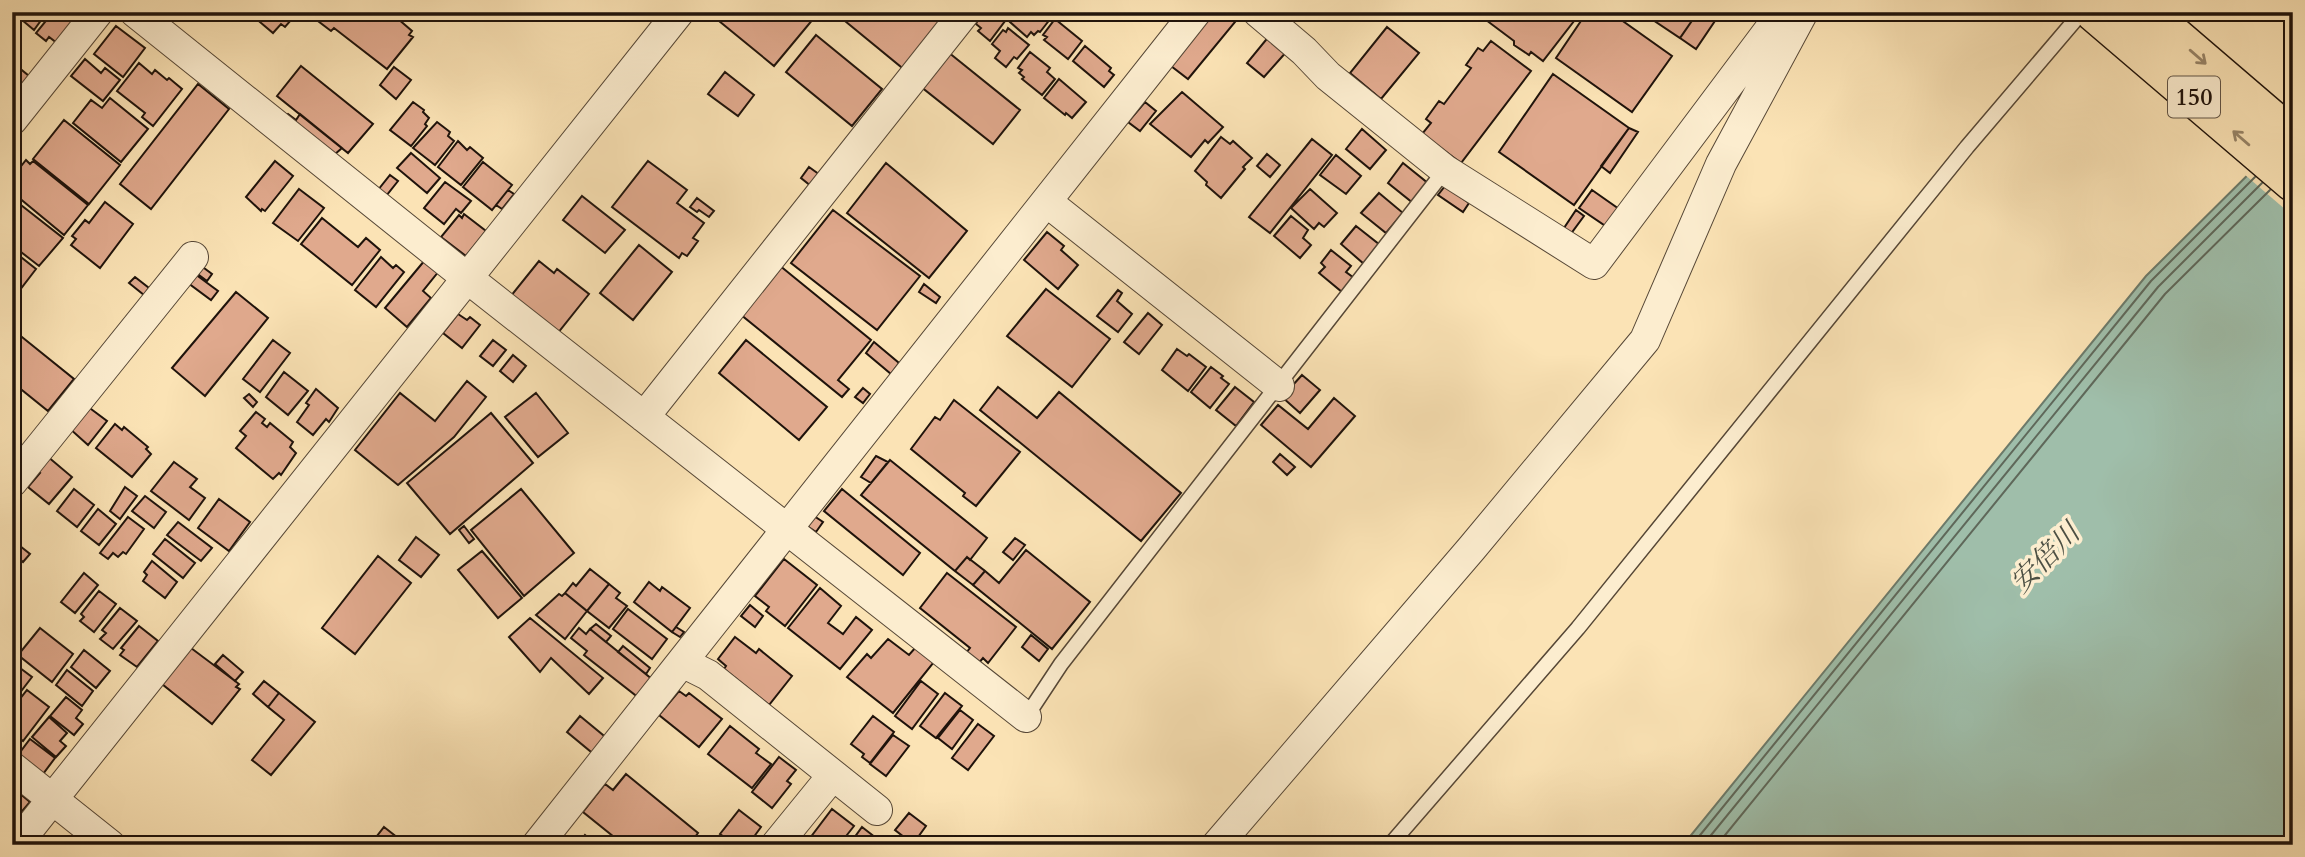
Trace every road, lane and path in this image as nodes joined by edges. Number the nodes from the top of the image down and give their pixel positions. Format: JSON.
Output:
{"nodes":[{"id":1,"x":97,"y":12,"type":"edge"},
{"id":2,"x":135,"y":12,"type":"edge"},
{"id":3,"x":678,"y":12,"type":"edge"},
{"id":4,"x":965,"y":12,"type":"edge"},
{"id":5,"x":1258,"y":12,"type":"edge"},
{"id":6,"x":1787,"y":12,"type":"edge"},
{"id":7,"x":1803,"y":12,"type":"edge"},
{"id":8,"x":2082,"y":12,"type":"edge"},
{"id":9,"x":2094,"y":12,"type":"edge"},
{"id":10,"x":2146,"y":12,"type":"edge"},
{"id":11,"x":1192,"y":14,"type":"edge"},
{"id":12,"x":12,"y":120,"type":"edge"},
{"id":13,"x":2293,"y":138,"type":"edge"},
{"id":14,"x":1445,"y":170,"type":"junction"},
{"id":15,"x":2293,"y":182,"type":"edge"},
{"id":16,"x":1047,"y":202,"type":"junction"},
{"id":17,"x":193,"y":257,"type":"dead end"},
{"id":18,"x":466,"y":277,"type":"junction"},
{"id":19,"x":1279,"y":386,"type":"junction"},
{"id":20,"x":644,"y":417,"type":"junction"},
{"id":21,"x":12,"y":482,"type":"edge"},
{"id":22,"x":787,"y":530,"type":"junction"},
{"id":23,"x":682,"y":662,"type":"junction"},
{"id":24,"x":1026,"y":717,"type":"joint"},
{"id":25,"x":12,"y":767,"type":"edge"},
{"id":26,"x":833,"y":775,"type":"junction"},
{"id":27,"x":53,"y":799,"type":"junction"},
{"id":28,"x":877,"y":810,"type":"dead end"},
{"id":29,"x":16,"y":845,"type":"edge"},
{"id":30,"x":110,"y":845,"type":"edge"},
{"id":31,"x":537,"y":845,"type":"edge"},
{"id":32,"x":776,"y":845,"type":"edge"},
{"id":33,"x":1217,"y":845,"type":"edge"},
{"id":34,"x":1390,"y":845,"type":"edge"}],
"edges":[{"from":1,"to":12,"type":"street"},
{"from":2,"to":18,"type":"street"},
{"from":3,"to":18,"type":"street"},
{"from":4,"to":20,"type":"street"},
{"from":5,"to":14,"type":"street"},
{"from":6,"to":14,"type":"street"},
{"from":7,"to":33,"type":"street"},
{"from":8,"to":34,"type":"lane"},
{"from":15,"to":9,"type":"highway","number":"150","one_way":true},
{"from":10,"to":13,"type":"highway","number":"150","one_way":true},
{"from":11,"to":16,"type":"street"},
{"from":14,"to":19,"type":"lane"},
{"from":16,"to":19,"type":"street"},
{"from":16,"to":22,"type":"street"},
{"from":17,"to":21,"type":"street"},
{"from":18,"to":20,"type":"street"},
{"from":18,"to":27,"type":"street"},
{"from":19,"to":24,"type":"lane"},
{"from":20,"to":22,"type":"street"},
{"from":22,"to":23,"type":"street"},
{"from":22,"to":24,"type":"street"},
{"from":23,"to":26,"type":"street"},
{"from":23,"to":31,"type":"street"},
{"from":25,"to":27,"type":"street"},
{"from":26,"to":28,"type":"street"},
{"from":26,"to":32,"type":"street"},
{"from":27,"to":29,"type":"street"},
{"from":27,"to":30,"type":"street"}]}
